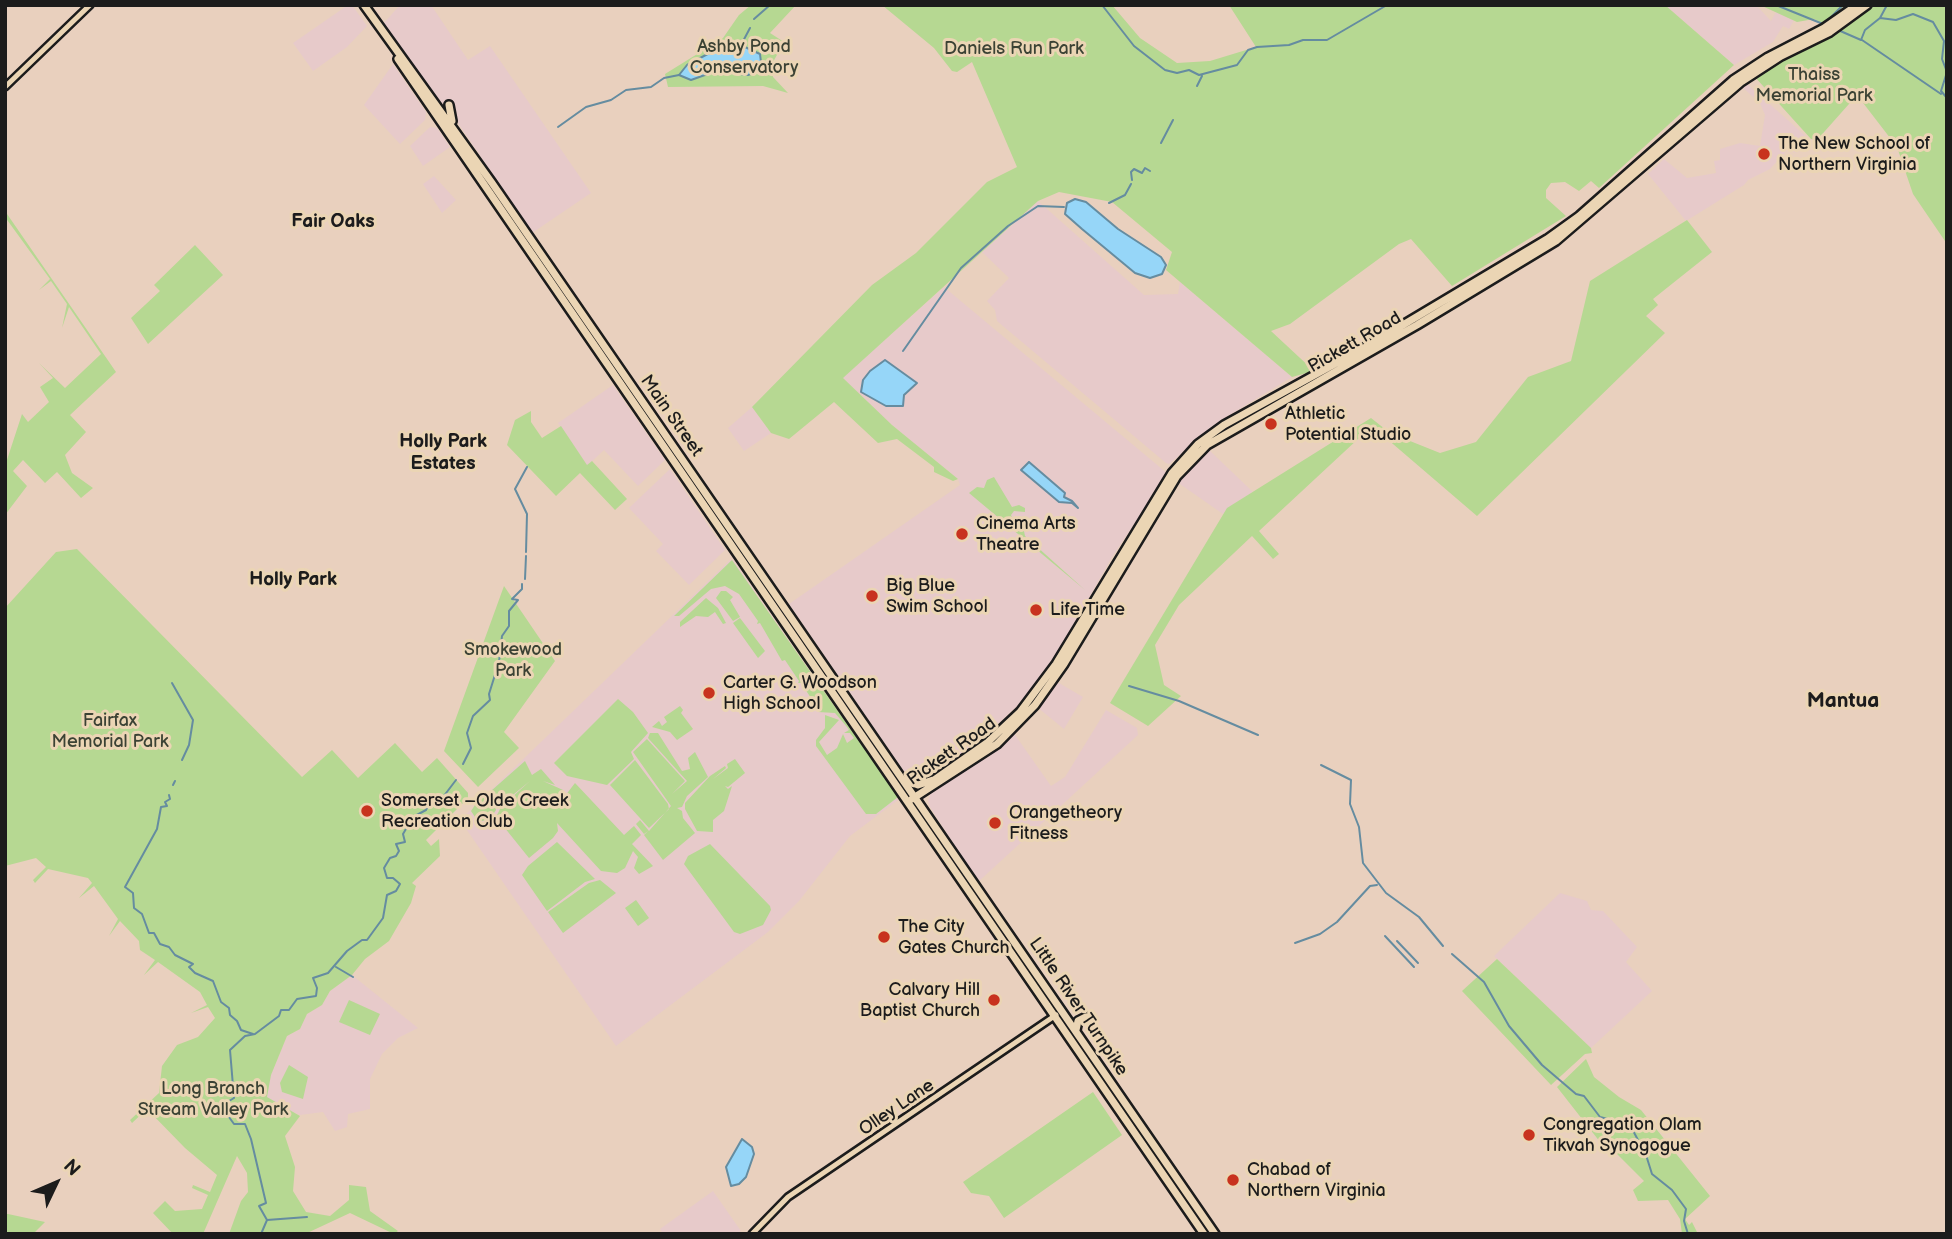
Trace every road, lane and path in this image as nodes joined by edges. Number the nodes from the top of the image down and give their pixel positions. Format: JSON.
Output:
{"nodes":[{"id":1,"x":90,"y":5,"type":"edge"},
{"id":2,"x":364,"y":5,"type":"edge"},
{"id":3,"x":1857,"y":5,"type":"edge"},
{"id":4,"x":1867,"y":5,"type":"edge"},
{"id":5,"x":1842,"y":20,"type":"junction"},
{"id":6,"x":1819,"y":35,"type":"junction"},
{"id":7,"x":398,"y":55,"type":"junction"},
{"id":8,"x":5,"y":87,"type":"edge"},
{"id":9,"x":449,"y":105,"type":"dead end"},
{"id":10,"x":460,"y":137,"type":"junction"},
{"id":11,"x":695,"y":477,"type":"junction"},
{"id":12,"x":707,"y":477,"type":"dead end"},
{"id":13,"x":900,"y":775,"type":"junction"},
{"id":14,"x":934,"y":780,"type":"junction"},
{"id":15,"x":915,"y":796,"type":"junction"},
{"id":16,"x":905,"y":801,"type":"junction"},
{"id":17,"x":1062,"y":1010,"type":"junction"},
{"id":18,"x":1054,"y":1016,"type":"junction"},
{"id":19,"x":1086,"y":1017,"type":"dead end"},
{"id":20,"x":1076,"y":1031,"type":"junction"},
{"id":21,"x":752,"y":1234,"type":"edge"},
{"id":22,"x":1205,"y":1234,"type":"edge"},
{"id":23,"x":1215,"y":1234,"type":"edge"}],
"edges":[{"from":1,"to":8,"type":"main road"},
{"from":2,"to":7,"type":"main road","name":"Main Street"},
{"from":3,"to":5,"type":"main road","name":"Pickett Road"},
{"from":4,"to":5,"type":"main road","name":"Pickett Road"},
{"from":5,"to":6,"type":"main road","name":"Pickett Road"},
{"from":6,"to":14,"type":"main road","name":"Pickett Road"},
{"from":6,"to":15,"type":"main road","name":"Pickett Road"},
{"from":7,"to":10,"type":"main road","name":"Main Street"},
{"from":7,"to":16,"type":"main road","name":"Main Street"},
{"from":9,"to":10,"type":"main road"},
{"from":10,"to":11,"type":"main road","name":"Main Street"},
{"from":11,"to":12,"type":"main road"},
{"from":11,"to":13,"type":"main road","name":"Main Street"},
{"from":13,"to":14,"type":"main road"},
{"from":13,"to":15,"type":"main road","name":"Main Street"},
{"from":14,"to":15,"type":"main road","name":"Pickett Road"},
{"from":15,"to":16,"type":"main road","name":"Pickett Road"},
{"from":15,"to":17,"type":"main road","name":"Little River Turnpike"},
{"from":16,"to":18,"type":"main road","name":"Little River Turnpike"},
{"from":17,"to":18,"type":"main road","name":"Olley Lane"},
{"from":17,"to":20,"type":"main road","name":"Little River Turnpike"},
{"from":18,"to":21,"type":"main road","name":"Olley Lane"},
{"from":18,"to":22,"type":"main road","name":"Little River Turnpike"},
{"from":19,"to":20,"type":"main road"},
{"from":20,"to":23,"type":"main road","name":"Little River Turnpike"}]}
